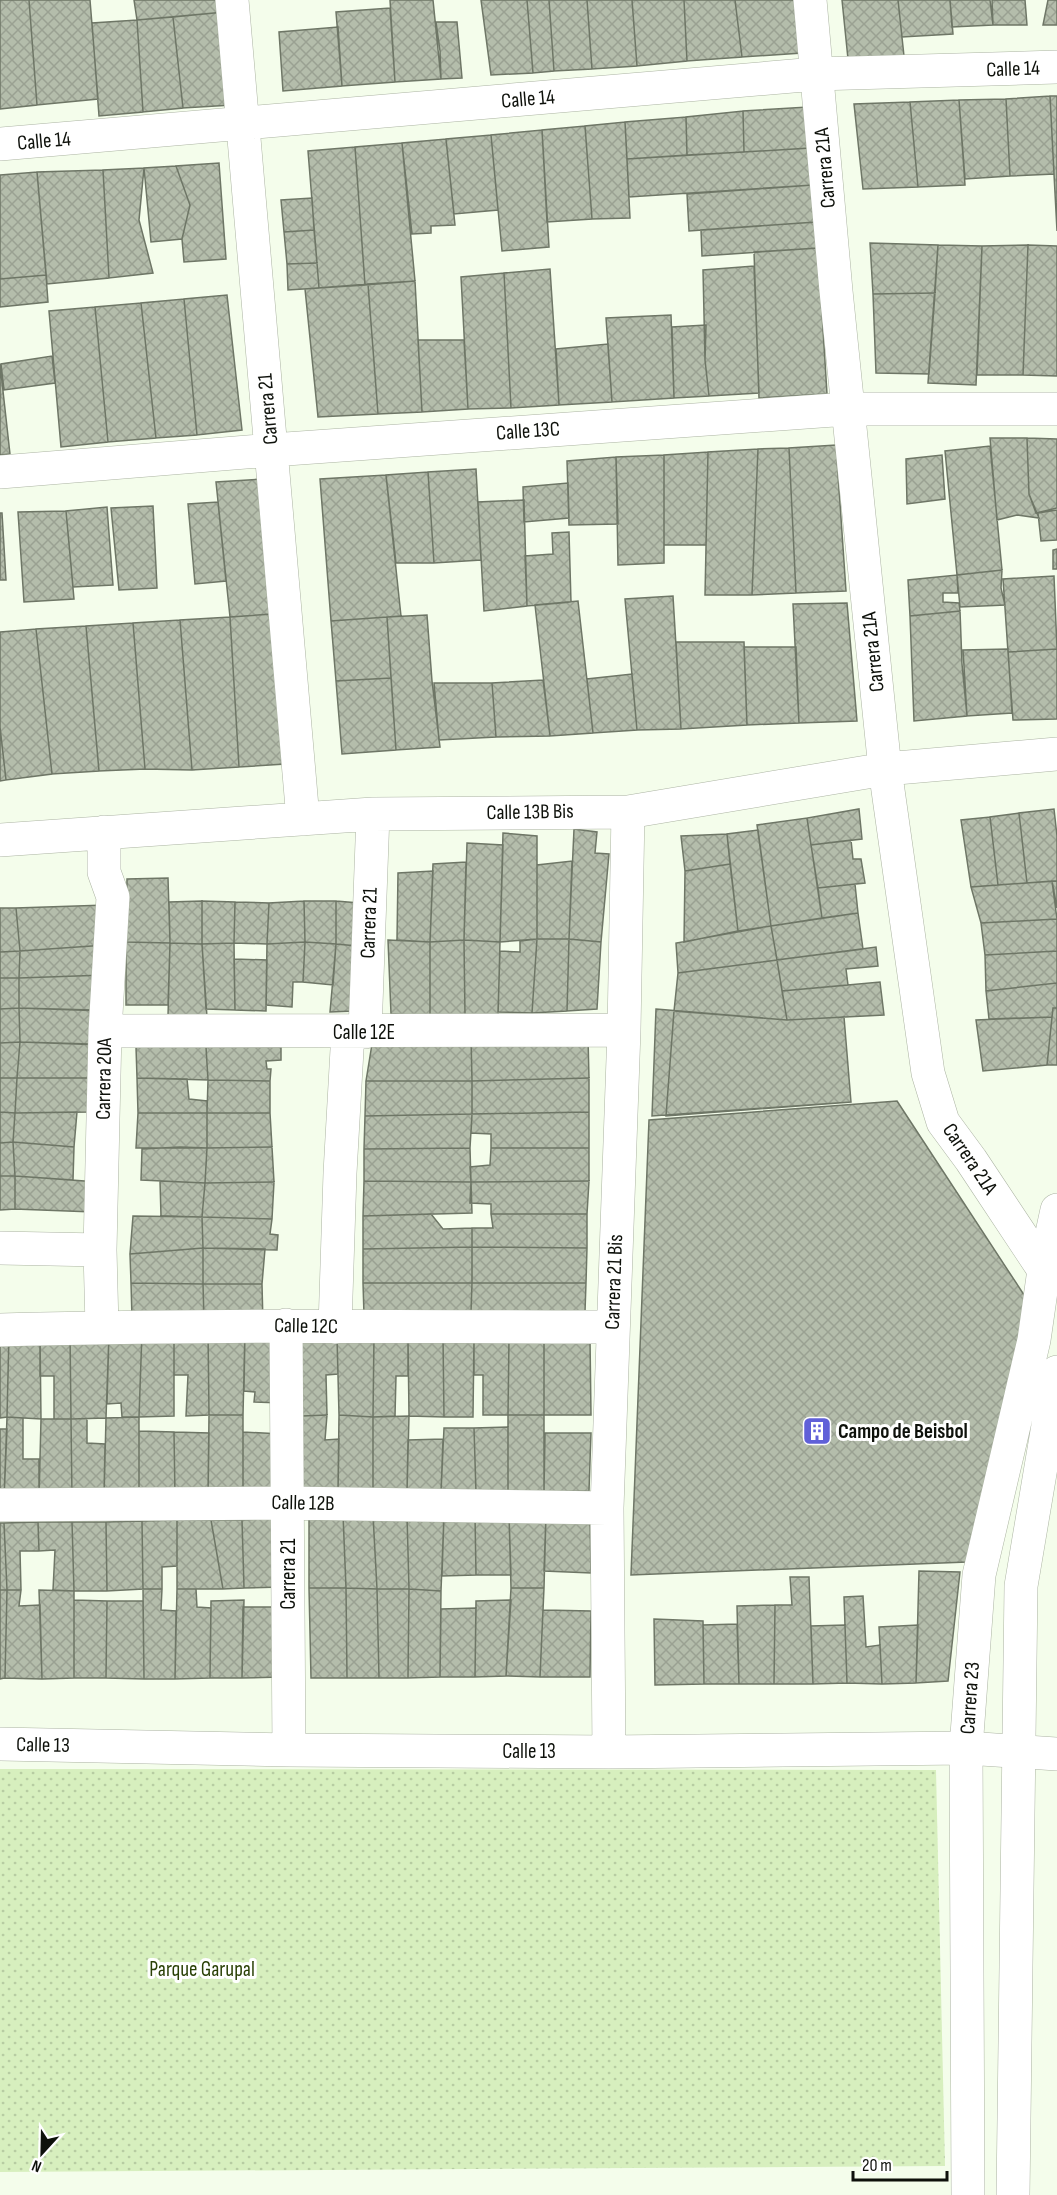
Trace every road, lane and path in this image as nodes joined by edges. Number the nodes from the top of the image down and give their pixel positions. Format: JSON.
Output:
{"nodes":[{"id":1,"x":232,"y":0,"type":"edge"},
{"id":2,"x":810,"y":0,"type":"edge"},
{"id":3,"x":1057,"y":67,"type":"edge"},
{"id":4,"x":816,"y":74,"type":"junction"},
{"id":5,"x":243,"y":124,"type":"junction"},
{"id":6,"x":0,"y":144,"type":"edge"},
{"id":7,"x":848,"y":409,"type":"junction"},
{"id":8,"x":1057,"y":409,"type":"edge"},
{"id":9,"x":272,"y":450,"type":"junction"},
{"id":10,"x":0,"y":472,"type":"edge"},
{"id":11,"x":1057,"y":754,"type":"edge"},
{"id":12,"x":885,"y":769,"type":"junction"},
{"id":13,"x":628,"y":812,"type":"junction"},
{"id":14,"x":373,"y":814,"type":"junction"},
{"id":15,"x":303,"y":819,"type":"junction"},
{"id":16,"x":104,"y":832,"type":"junction"},
{"id":17,"x":0,"y":840,"type":"edge"},
{"id":18,"x":624,"y":1030,"type":"junction"},
{"id":19,"x":105,"y":1031,"type":"junction"},
{"id":20,"x":357,"y":1032,"type":"junction"},
{"id":21,"x":1057,"y":1210,"type":"edge"},
{"id":22,"x":0,"y":1248,"type":"edge"},
{"id":23,"x":100,"y":1250,"type":"junction"},
{"id":24,"x":1044,"y":1270,"type":"junction"},
{"id":25,"x":286,"y":1326,"type":"junction"},
{"id":26,"x":102,"y":1327,"type":"junction"},
{"id":27,"x":335,"y":1327,"type":"junction"},
{"id":28,"x":612,"y":1327,"type":"junction"},
{"id":29,"x":0,"y":1330,"type":"edge"},
{"id":30,"x":1057,"y":1372,"type":"edge"},
{"id":31,"x":288,"y":1503,"type":"junction"},
{"id":32,"x":0,"y":1505,"type":"edge"},
{"id":33,"x":607,"y":1508,"type":"junction"},
{"id":34,"x":0,"y":1744,"type":"edge"},
{"id":35,"x":966,"y":1748,"type":"junction"},
{"id":36,"x":289,"y":1750,"type":"junction"},
{"id":37,"x":609,"y":1752,"type":"junction"},
{"id":38,"x":1019,"y":1753,"type":"junction"},
{"id":39,"x":1057,"y":1754,"type":"edge"},
{"id":40,"x":968,"y":2195,"type":"edge"},
{"id":41,"x":1013,"y":2195,"type":"edge"}],
"edges":[{"from":1,"to":5,"type":"street","name":"Carrera 21"},
{"from":2,"to":4,"type":"street","name":"Carrera 21A"},
{"from":3,"to":4,"type":"street","name":"Calle 14"},
{"from":4,"to":5,"type":"street","name":"Calle 14"},
{"from":4,"to":7,"type":"street","name":"Carrera 21A"},
{"from":5,"to":6,"type":"street","name":"Calle 14"},
{"from":5,"to":9,"type":"street","name":"Carrera 21"},
{"from":7,"to":8,"type":"street","name":"Calle 13C"},
{"from":7,"to":9,"type":"street","name":"Calle 13C"},
{"from":7,"to":12,"type":"street","name":"Carrera 21A"},
{"from":9,"to":10,"type":"street","name":"Calle 13C"},
{"from":9,"to":15,"type":"street","name":"Carrera 21"},
{"from":11,"to":12,"type":"street","name":"Calle 13B Bis"},
{"from":12,"to":13,"type":"street","name":"Calle 13B Bis"},
{"from":12,"to":24,"type":"street","name":"Carrera 21A"},
{"from":13,"to":14,"type":"street","name":"Calle 13B Bis"},
{"from":13,"to":18,"type":"street","name":"Carrera 21 Bis"},
{"from":14,"to":15,"type":"street","name":"Calle 13B Bis"},
{"from":14,"to":20,"type":"street","name":"Carrera 21"},
{"from":15,"to":16,"type":"street","name":"Calle 13B Bis"},
{"from":16,"to":17,"type":"street","name":"Calle 13B Bis"},
{"from":16,"to":19,"type":"street","name":"Carrera 20A"},
{"from":18,"to":20,"type":"street","name":"Calle 12E"},
{"from":18,"to":28,"type":"street","name":"Carrera 21 Bis"},
{"from":19,"to":20,"type":"street","name":"Calle 12E"},
{"from":19,"to":23,"type":"street","name":"Carrera 20A"},
{"from":20,"to":27,"type":"street","name":"Carrera 21"},
{"from":21,"to":24,"type":"street","name":"Carrera 23"},
{"from":22,"to":23,"type":"street"},
{"from":23,"to":26,"type":"street","name":"Carrera 20A"},
{"from":24,"to":35,"type":"street","name":"Carrera 23"},
{"from":25,"to":26,"type":"street","name":"Calle 12C"},
{"from":25,"to":27,"type":"street","name":"Calle 12C"},
{"from":25,"to":31,"type":"street","name":"Carrera 21"},
{"from":26,"to":29,"type":"street","name":"Calle 12C"},
{"from":27,"to":28,"type":"street","name":"Calle 12C"},
{"from":28,"to":33,"type":"street","name":"Carrera 21 Bis"},
{"from":30,"to":38,"type":"street"},
{"from":31,"to":32,"type":"street","name":"Calle 12B"},
{"from":31,"to":33,"type":"street","name":"Calle 12B"},
{"from":31,"to":36,"type":"street","name":"Carrera 21"},
{"from":33,"to":37,"type":"street","name":"Carrera 21 Bis"},
{"from":34,"to":36,"type":"street","name":"Calle 13"},
{"from":35,"to":37,"type":"street","name":"Calle 13"},
{"from":35,"to":38,"type":"street","name":"Calle 13"},
{"from":35,"to":40,"type":"street","name":"Carrera 23"},
{"from":36,"to":37,"type":"street","name":"Calle 13"},
{"from":38,"to":39,"type":"street","name":"Calle 13"},
{"from":38,"to":41,"type":"street"}]}
